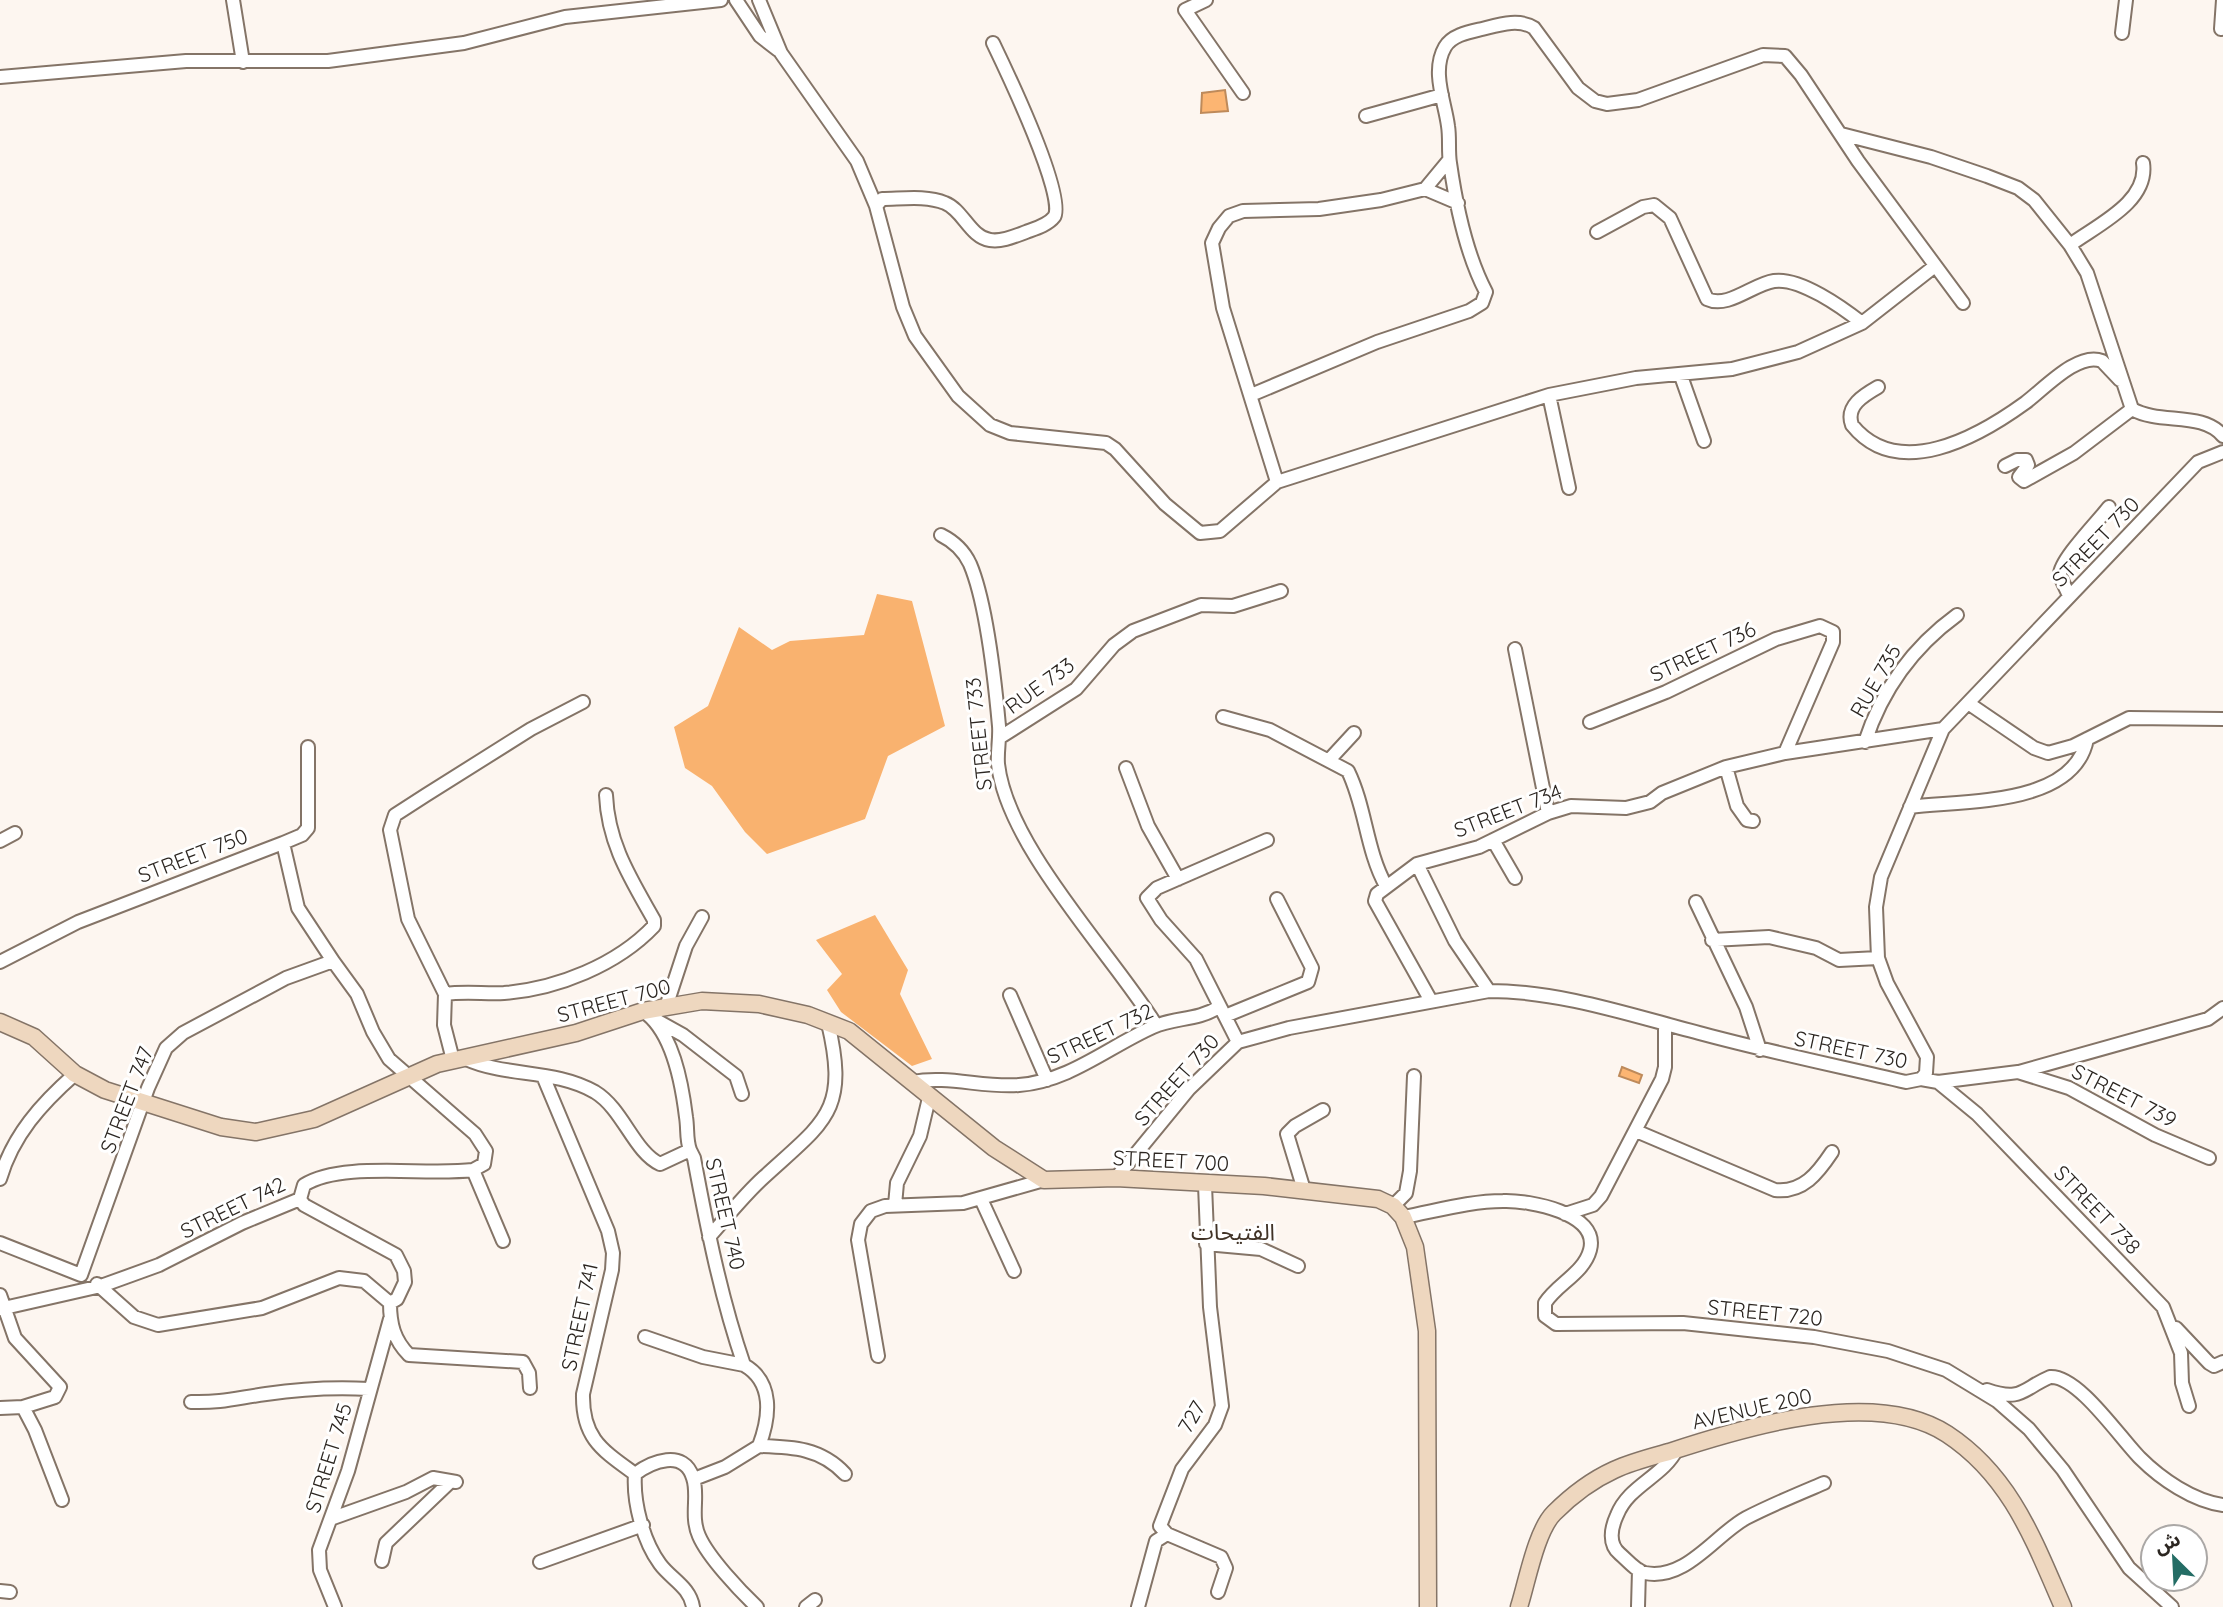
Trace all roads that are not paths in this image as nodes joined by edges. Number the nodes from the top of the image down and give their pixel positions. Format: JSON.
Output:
{"nodes":[{"id":1,"x":233,"y":0,"type":"edge"},
{"id":2,"x":721,"y":0,"type":"edge"},
{"id":3,"x":736,"y":0,"type":"edge"},
{"id":4,"x":759,"y":0,"type":"edge"},
{"id":5,"x":1206,"y":0,"type":"edge"},
{"id":6,"x":2126,"y":0,"type":"edge"},
{"id":7,"x":2223,"y":0,"type":"edge"},
{"id":8,"x":2221,"y":29,"type":"dead end"},
{"id":9,"x":2122,"y":33,"type":"dead end"},
{"id":10,"x":993,"y":43,"type":"dead end"},
{"id":11,"x":780,"y":53,"type":"junction"},
{"id":12,"x":243,"y":62,"type":"junction"},
{"id":13,"x":0,"y":77,"type":"edge"},
{"id":14,"x":1243,"y":93,"type":"dead end"},
{"id":15,"x":1442,"y":95,"type":"junction"},
{"id":16,"x":1366,"y":116,"type":"dead end"},
{"id":17,"x":1841,"y":134,"type":"junction"},
{"id":18,"x":1880,"y":145,"type":"junction"},
{"id":19,"x":1449,"y":160,"type":"junction"},
{"id":20,"x":1857,"y":161,"type":"junction"},
{"id":21,"x":2143,"y":163,"type":"dead end"},
{"id":22,"x":1425,"y":189,"type":"junction"},
{"id":23,"x":897,"y":201,"type":"junction"},
{"id":24,"x":1458,"y":203,"type":"junction"},
{"id":25,"x":876,"y":206,"type":"junction"},
{"id":26,"x":880,"y":222,"type":"junction"},
{"id":27,"x":1597,"y":232,"type":"dead end"},
{"id":28,"x":2070,"y":245,"type":"junction"},
{"id":29,"x":1935,"y":266,"type":"junction"},
{"id":30,"x":1963,"y":303,"type":"dead end"},
{"id":31,"x":1862,"y":323,"type":"junction"},
{"id":32,"x":1681,"y":376,"type":"junction"},
{"id":33,"x":2124,"y":386,"type":"junction"},
{"id":34,"x":1878,"y":387,"type":"dead end"},
{"id":35,"x":1251,"y":395,"type":"junction"},
{"id":36,"x":1549,"y":395,"type":"junction"},
{"id":37,"x":2132,"y":409,"type":"junction"},
{"id":38,"x":2223,"y":436,"type":"edge"},
{"id":39,"x":1704,"y":441,"type":"dead end"},
{"id":40,"x":2223,"y":452,"type":"edge"},
{"id":41,"x":2004,"y":466,"type":"dead end"},
{"id":42,"x":1277,"y":482,"type":"junction"},
{"id":43,"x":1569,"y":488,"type":"dead end"},
{"id":44,"x":2109,"y":507,"type":"dead end"},
{"id":45,"x":941,"y":535,"type":"dead end"},
{"id":46,"x":1281,"y":591,"type":"dead end"},
{"id":47,"x":2070,"y":596,"type":"junction"},
{"id":48,"x":1957,"y":615,"type":"dead end"},
{"id":49,"x":1515,"y":649,"type":"dead end"},
{"id":50,"x":583,"y":702,"type":"dead end"},
{"id":51,"x":1968,"y":702,"type":"junction"},
{"id":52,"x":1223,"y":717,"type":"dead end"},
{"id":53,"x":2223,"y":719,"type":"edge"},
{"id":54,"x":1590,"y":722,"type":"dead end"},
{"id":55,"x":1943,"y":729,"type":"junction"},
{"id":56,"x":1354,"y":733,"type":"dead end"},
{"id":57,"x":999,"y":738,"type":"junction"},
{"id":58,"x":2087,"y":739,"type":"junction"},
{"id":59,"x":1866,"y":742,"type":"junction"},
{"id":60,"x":308,"y":747,"type":"dead end"},
{"id":61,"x":1785,"y":753,"type":"junction"},
{"id":62,"x":1330,"y":759,"type":"junction"},
{"id":63,"x":1726,"y":767,"type":"junction"},
{"id":64,"x":1126,"y":768,"type":"dead end"},
{"id":65,"x":606,"y":795,"type":"dead end"},
{"id":66,"x":1910,"y":807,"type":"junction"},
{"id":67,"x":1548,"y":813,"type":"junction"},
{"id":68,"x":1753,"y":821,"type":"dead end"},
{"id":69,"x":15,"y":833,"type":"dead end"},
{"id":70,"x":1267,"y":840,"type":"dead end"},
{"id":71,"x":1493,"y":840,"type":"junction"},
{"id":72,"x":0,"y":841,"type":"edge"},
{"id":73,"x":283,"y":843,"type":"junction"},
{"id":74,"x":1417,"y":864,"type":"junction"},
{"id":75,"x":1515,"y":878,"type":"dead end"},
{"id":76,"x":1178,"y":879,"type":"junction"},
{"id":77,"x":1386,"y":886,"type":"junction"},
{"id":78,"x":1277,"y":899,"type":"dead end"},
{"id":79,"x":1696,"y":902,"type":"dead end"},
{"id":80,"x":702,"y":917,"type":"dead end"},
{"id":81,"x":1712,"y":940,"type":"junction"},
{"id":82,"x":1878,"y":958,"type":"junction"},
{"id":83,"x":333,"y":961,"type":"junction"},
{"id":84,"x":0,"y":962,"type":"edge"},
{"id":85,"x":1489,"y":991,"type":"junction"},
{"id":86,"x":445,"y":994,"type":"junction"},
{"id":87,"x":1010,"y":995,"type":"dead end"},
{"id":88,"x":1431,"y":1001,"type":"junction"},
{"id":89,"x":2222,"y":1008,"type":"edge"},
{"id":90,"x":1222,"y":1012,"type":"junction"},
{"id":91,"x":655,"y":1013,"type":"junction"},
{"id":92,"x":0,"y":1022,"type":"edge"},
{"id":93,"x":828,"y":1023,"type":"junction"},
{"id":94,"x":1665,"y":1024,"type":"junction"},
{"id":95,"x":1156,"y":1026,"type":"junction"},
{"id":96,"x":1238,"y":1042,"type":"junction"},
{"id":97,"x":1760,"y":1049,"type":"junction"},
{"id":98,"x":459,"y":1059,"type":"junction"},
{"id":99,"x":2018,"y":1072,"type":"junction"},
{"id":100,"x":75,"y":1074,"type":"junction"},
{"id":101,"x":410,"y":1076,"type":"junction"},
{"id":102,"x":543,"y":1076,"type":"junction"},
{"id":103,"x":1414,"y":1076,"type":"dead end"},
{"id":104,"x":1921,"y":1079,"type":"junction"},
{"id":105,"x":1047,"y":1080,"type":"junction"},
{"id":106,"x":912,"y":1082,"type":"junction"},
{"id":107,"x":1938,"y":1082,"type":"junction"},
{"id":108,"x":742,"y":1094,"type":"dead end"},
{"id":109,"x":929,"y":1097,"type":"junction"},
{"id":110,"x":142,"y":1104,"type":"junction"},
{"id":111,"x":1323,"y":1110,"type":"dead end"},
{"id":112,"x":1636,"y":1131,"type":"junction"},
{"id":113,"x":690,"y":1150,"type":"junction"},
{"id":114,"x":1832,"y":1152,"type":"dead end"},
{"id":115,"x":2209,"y":1158,"type":"dead end"},
{"id":116,"x":473,"y":1170,"type":"junction"},
{"id":117,"x":1116,"y":1178,"type":"junction"},
{"id":118,"x":0,"y":1179,"type":"edge"},
{"id":119,"x":1044,"y":1180,"type":"junction"},
{"id":120,"x":1205,"y":1185,"type":"junction"},
{"id":121,"x":1304,"y":1190,"type":"junction"},
{"id":122,"x":300,"y":1199,"type":"junction"},
{"id":123,"x":981,"y":1199,"type":"junction"},
{"id":124,"x":895,"y":1205,"type":"junction"},
{"id":125,"x":1398,"y":1211,"type":"junction"},
{"id":126,"x":1565,"y":1214,"type":"junction"},
{"id":127,"x":709,"y":1237,"type":"junction"},
{"id":128,"x":503,"y":1241,"type":"dead end"},
{"id":129,"x":0,"y":1243,"type":"edge"},
{"id":130,"x":1206,"y":1244,"type":"junction"},
{"id":131,"x":1298,"y":1266,"type":"dead end"},
{"id":132,"x":1014,"y":1271,"type":"dead end"},
{"id":133,"x":81,"y":1275,"type":"junction"},
{"id":134,"x":101,"y":1286,"type":"junction"},
{"id":135,"x":0,"y":1295,"type":"edge"},
{"id":136,"x":390,"y":1303,"type":"junction"},
{"id":137,"x":4,"y":1309,"type":"edge"},
{"id":138,"x":390,"y":1319,"type":"junction"},
{"id":139,"x":2172,"y":1322,"type":"junction"},
{"id":140,"x":645,"y":1337,"type":"dead end"},
{"id":141,"x":878,"y":1356,"type":"dead end"},
{"id":142,"x":2223,"y":1362,"type":"edge"},
{"id":143,"x":744,"y":1365,"type":"junction"},
{"id":144,"x":1968,"y":1381,"type":"junction"},
{"id":145,"x":530,"y":1388,"type":"dead end"},
{"id":146,"x":369,"y":1389,"type":"junction"},
{"id":147,"x":191,"y":1402,"type":"dead end"},
{"id":148,"x":2189,"y":1406,"type":"dead end"},
{"id":149,"x":23,"y":1407,"type":"junction"},
{"id":150,"x":0,"y":1408,"type":"edge"},
{"id":151,"x":759,"y":1446,"type":"junction"},
{"id":152,"x":1677,"y":1449,"type":"junction"},
{"id":153,"x":635,"y":1474,"type":"junction"},
{"id":154,"x":845,"y":1474,"type":"dead end"},
{"id":155,"x":694,"y":1479,"type":"junction"},
{"id":156,"x":1824,"y":1483,"type":"dead end"},
{"id":157,"x":62,"y":1500,"type":"dead end"},
{"id":158,"x":2223,"y":1505,"type":"edge"},
{"id":159,"x":333,"y":1518,"type":"junction"},
{"id":160,"x":643,"y":1525,"type":"junction"},
{"id":161,"x":1167,"y":1534,"type":"junction"},
{"id":162,"x":382,"y":1562,"type":"dead end"},
{"id":163,"x":540,"y":1562,"type":"dead end"},
{"id":164,"x":1639,"y":1570,"type":"junction"},
{"id":165,"x":1218,"y":1592,"type":"dead end"},
{"id":166,"x":335,"y":1607,"type":"edge"},
{"id":167,"x":693,"y":1607,"type":"edge"},
{"id":168,"x":758,"y":1607,"type":"edge"},
{"id":169,"x":1138,"y":1607,"type":"edge"},
{"id":170,"x":1428,"y":1607,"type":"edge"},
{"id":171,"x":1519,"y":1607,"type":"edge"},
{"id":172,"x":1638,"y":1607,"type":"edge"},
{"id":173,"x":2063,"y":1607,"type":"edge"},
{"id":174,"x":2172,"y":1607,"type":"edge"}],
"edges":[{"from":1,"to":12,"type":"street"},
{"from":2,"to":12,"type":"street"},
{"from":3,"to":11,"type":"street"},
{"from":4,"to":11,"type":"street"},
{"from":5,"to":14,"type":"street"},
{"from":6,"to":9,"type":"street"},
{"from":7,"to":8,"type":"street"},
{"from":10,"to":23,"type":"street"},
{"from":11,"to":25,"type":"street"},
{"from":12,"to":13,"type":"street"},
{"from":15,"to":16,"type":"street"},
{"from":15,"to":17,"type":"street"},
{"from":15,"to":19,"type":"street"},
{"from":17,"to":18,"type":"street"},
{"from":17,"to":20,"type":"street"},
{"from":18,"to":20,"type":"street"},
{"from":18,"to":28,"type":"street"},
{"from":19,"to":22,"type":"street"},
{"from":19,"to":24,"type":"street"},
{"from":20,"to":29,"type":"street"},
{"from":21,"to":28,"type":"street"},
{"from":22,"to":24,"type":"street"},
{"from":22,"to":35,"type":"street"},
{"from":23,"to":25,"type":"street"},
{"from":23,"to":26,"type":"street"},
{"from":24,"to":35,"type":"street"},
{"from":25,"to":26,"type":"street"},
{"from":26,"to":42,"type":"street"},
{"from":27,"to":31,"type":"street"},
{"from":28,"to":33,"type":"street"},
{"from":29,"to":30,"type":"street"},
{"from":29,"to":31,"type":"street"},
{"from":31,"to":32,"type":"street"},
{"from":32,"to":36,"type":"street"},
{"from":32,"to":39,"type":"street"},
{"from":33,"to":34,"type":"street"},
{"from":33,"to":37,"type":"street"},
{"from":35,"to":42,"type":"street"},
{"from":36,"to":42,"type":"street"},
{"from":36,"to":43,"type":"street"},
{"from":37,"to":38,"type":"street"},
{"from":37,"to":41,"type":"street"},
{"from":40,"to":47,"type":"street","name":"STREET 730"},
{"from":44,"to":47,"type":"street"},
{"from":45,"to":57,"type":"street","name":"STREET 733"},
{"from":46,"to":57,"type":"street","name":"RUE 733"},
{"from":47,"to":51,"type":"street","name":"STREET 730"},
{"from":48,"to":59,"type":"street","name":"RUE 735"},
{"from":49,"to":67,"type":"street"},
{"from":50,"to":86,"type":"street"},
{"from":51,"to":55,"type":"street","name":"STREET 730"},
{"from":51,"to":58,"type":"street"},
{"from":52,"to":62,"type":"street"},
{"from":53,"to":58,"type":"street"},
{"from":54,"to":61,"type":"street","name":"STREET 736"},
{"from":55,"to":59,"type":"street","name":"STREET 734"},
{"from":55,"to":66,"type":"street","name":"STREET 730"},
{"from":56,"to":62,"type":"street"},
{"from":57,"to":95,"type":"street","name":"STREET 733"},
{"from":58,"to":66,"type":"street"},
{"from":59,"to":61,"type":"street","name":"STREET 734"},
{"from":60,"to":73,"type":"street","name":"STREET 750"},
{"from":61,"to":63,"type":"street","name":"STREET 734"},
{"from":62,"to":77,"type":"street"},
{"from":63,"to":67,"type":"street","name":"STREET 734"},
{"from":63,"to":68,"type":"street"},
{"from":64,"to":76,"type":"street"},
{"from":65,"to":86,"type":"street"},
{"from":66,"to":82,"type":"street","name":"STREET 730"},
{"from":67,"to":71,"type":"street","name":"STREET 734"},
{"from":69,"to":72,"type":"street"},
{"from":70,"to":76,"type":"street"},
{"from":71,"to":74,"type":"street","name":"STREET 734"},
{"from":71,"to":75,"type":"street"},
{"from":73,"to":83,"type":"street"},
{"from":73,"to":84,"type":"street","name":"STREET 750"},
{"from":74,"to":77,"type":"street","name":"STREET 734"},
{"from":74,"to":85,"type":"street"},
{"from":76,"to":90,"type":"street"},
{"from":77,"to":88,"type":"street"},
{"from":78,"to":90,"type":"street","name":"STREET 732"},
{"from":79,"to":81,"type":"street"},
{"from":80,"to":91,"type":"street"},
{"from":81,"to":82,"type":"street"},
{"from":81,"to":97,"type":"street"},
{"from":82,"to":104,"type":"street","name":"STREET 730"},
{"from":83,"to":101,"type":"street"},
{"from":83,"to":110,"type":"street","name":"STREET 747"},
{"from":85,"to":88,"type":"street","name":"STREET 730"},
{"from":85,"to":94,"type":"street","name":"STREET 730"},
{"from":86,"to":98,"type":"street"},
{"from":87,"to":105,"type":"street"},
{"from":88,"to":96,"type":"street","name":"STREET 730"},
{"from":89,"to":99,"type":"street"},
{"from":90,"to":95,"type":"street","name":"STREET 732"},
{"from":90,"to":96,"type":"street"},
{"from":91,"to":93,"type":"main road","name":"STREET 700"},
{"from":91,"to":98,"type":"main road","name":"STREET 700"},
{"from":91,"to":108,"type":"street"},
{"from":91,"to":113,"type":"street"},
{"from":92,"to":100,"type":"main road","name":"STREET 700"},
{"from":93,"to":106,"type":"main road","name":"STREET 700"},
{"from":93,"to":127,"type":"street"},
{"from":94,"to":97,"type":"street","name":"STREET 730"},
{"from":94,"to":112,"type":"street"},
{"from":95,"to":105,"type":"street","name":"STREET 732"},
{"from":96,"to":117,"type":"street","name":"STREET 730"},
{"from":97,"to":104,"type":"street","name":"STREET 730"},
{"from":98,"to":101,"type":"main road","name":"STREET 700"},
{"from":98,"to":102,"type":"street","name":"STREET 740"},
{"from":99,"to":107,"type":"street","name":"STREET 739"},
{"from":99,"to":115,"type":"street","name":"STREET 739"},
{"from":100,"to":110,"type":"main road","name":"STREET 700"},
{"from":100,"to":118,"type":"street"},
{"from":101,"to":110,"type":"main road","name":"STREET 700"},
{"from":101,"to":116,"type":"street"},
{"from":102,"to":113,"type":"street","name":"STREET 740"},
{"from":102,"to":153,"type":"street","name":"STREET 741"},
{"from":103,"to":125,"type":"street"},
{"from":104,"to":107,"type":"street","name":"STREET 738"},
{"from":105,"to":106,"type":"street","name":"STREET 732"},
{"from":106,"to":109,"type":"main road","name":"STREET 700"},
{"from":107,"to":139,"type":"street","name":"STREET 738"},
{"from":109,"to":119,"type":"main road","name":"STREET 700"},
{"from":109,"to":124,"type":"street"},
{"from":110,"to":133,"type":"street","name":"STREET 747"},
{"from":111,"to":121,"type":"street"},
{"from":112,"to":114,"type":"street"},
{"from":112,"to":126,"type":"street"},
{"from":113,"to":127,"type":"street","name":"STREET 740"},
{"from":116,"to":122,"type":"street","name":"STREET 742"},
{"from":116,"to":128,"type":"street"},
{"from":117,"to":119,"type":"main road","name":"STREET 700"},
{"from":117,"to":120,"type":"main road","name":"STREET 700"},
{"from":119,"to":123,"type":"street"},
{"from":120,"to":121,"type":"main road","name":"STREET 700"},
{"from":120,"to":130,"type":"street","name":"727"},
{"from":121,"to":125,"type":"main road","name":"STREET 700"},
{"from":122,"to":134,"type":"street","name":"STREET 742"},
{"from":122,"to":136,"type":"street"},
{"from":123,"to":124,"type":"street"},
{"from":123,"to":132,"type":"street"},
{"from":124,"to":141,"type":"street"},
{"from":125,"to":126,"type":"street"},
{"from":125,"to":170,"type":"main road"},
{"from":126,"to":144,"type":"street","name":"STREET 720"},
{"from":127,"to":143,"type":"street","name":"STREET 740"},
{"from":129,"to":133,"type":"street"},
{"from":130,"to":131,"type":"street"},
{"from":130,"to":161,"type":"street","name":"727"},
{"from":133,"to":134,"type":"street"},
{"from":134,"to":136,"type":"street"},
{"from":134,"to":137,"type":"street","name":"STREET 742"},
{"from":135,"to":137,"type":"street"},
{"from":136,"to":138,"type":"street"},
{"from":137,"to":149,"type":"street"},
{"from":138,"to":145,"type":"street"},
{"from":138,"to":146,"type":"street","name":"STREET 745"},
{"from":139,"to":142,"type":"street"},
{"from":139,"to":148,"type":"street","name":"STREET 738"},
{"from":140,"to":143,"type":"street"},
{"from":143,"to":151,"type":"street","name":"STREET 740"},
{"from":144,"to":158,"type":"street"},
{"from":144,"to":174,"type":"street","name":"STREET 720"},
{"from":146,"to":147,"type":"street"},
{"from":146,"to":159,"type":"street","name":"STREET 745"},
{"from":149,"to":150,"type":"street"},
{"from":149,"to":157,"type":"street"},
{"from":151,"to":154,"type":"street"},
{"from":151,"to":155,"type":"street"},
{"from":152,"to":164,"type":"street"},
{"from":152,"to":171,"type":"main road","name":"AVENUE 200"},
{"from":152,"to":173,"type":"main road","name":"AVENUE 200"},
{"from":153,"to":155,"type":"street"},
{"from":153,"to":160,"type":"street"},
{"from":155,"to":168,"type":"street"},
{"from":156,"to":164,"type":"street"},
{"from":159,"to":162,"type":"street"},
{"from":159,"to":166,"type":"street","name":"STREET 745"},
{"from":160,"to":163,"type":"street"},
{"from":160,"to":167,"type":"street"},
{"from":161,"to":165,"type":"street"},
{"from":161,"to":169,"type":"street","name":"727"},
{"from":164,"to":172,"type":"street"}]}
